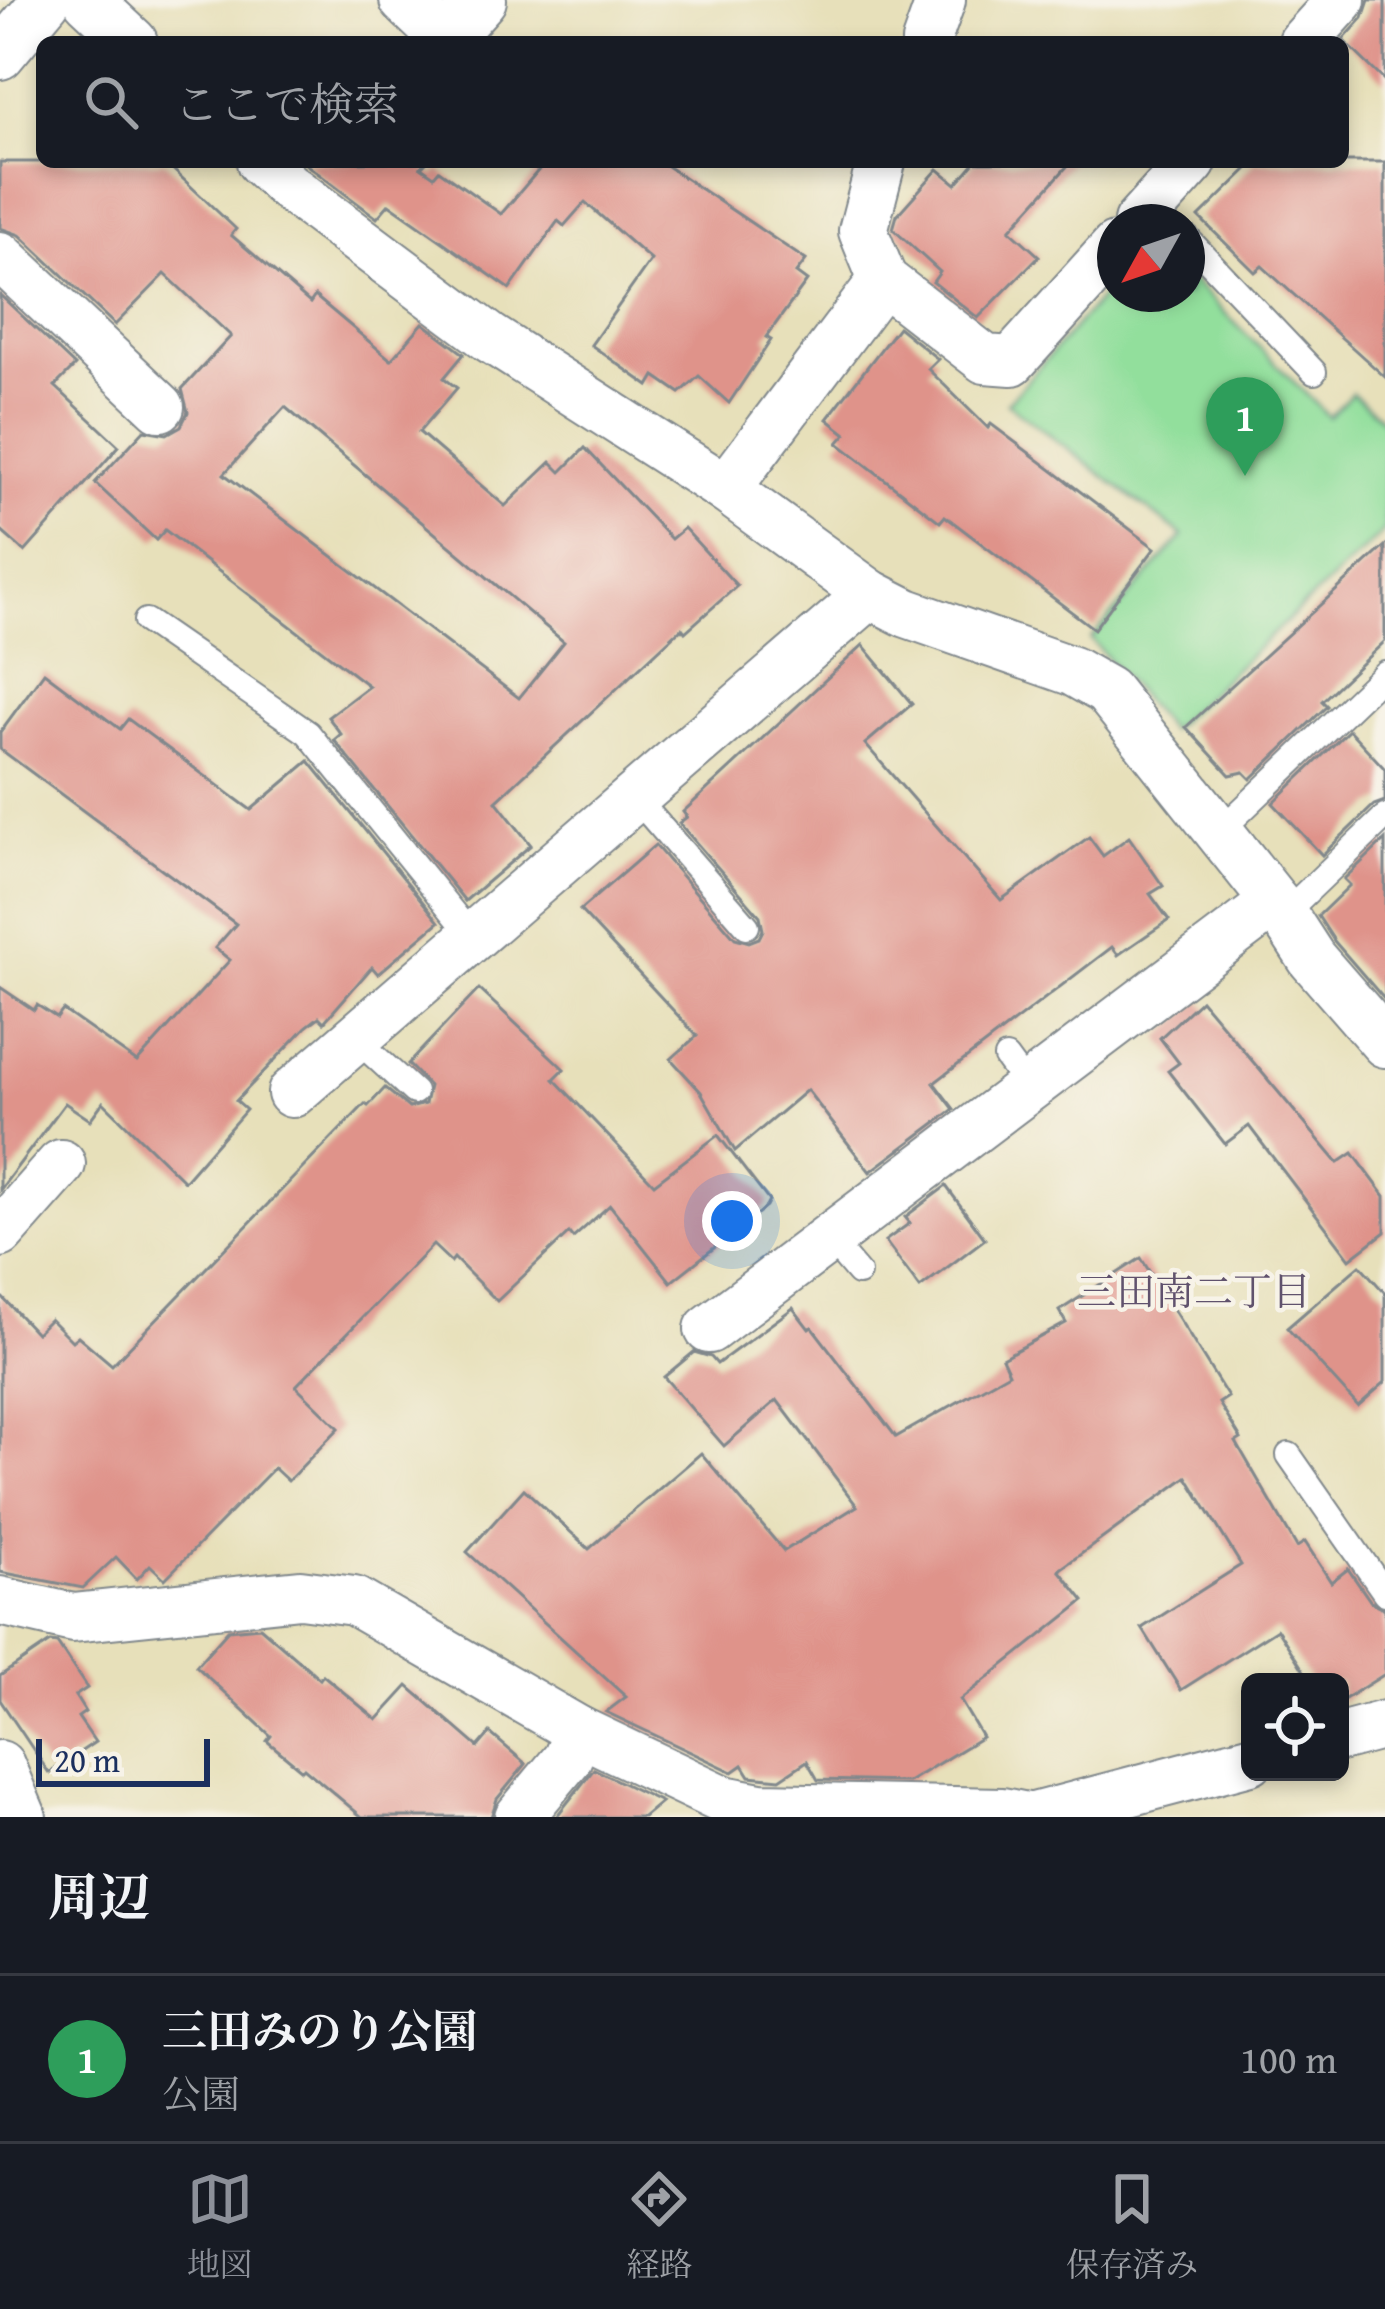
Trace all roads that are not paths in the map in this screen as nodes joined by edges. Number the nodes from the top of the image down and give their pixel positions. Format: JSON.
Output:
{"nodes":[{"id":1,"x":46,"y":0,"type":"edge"},
{"id":2,"x":88,"y":0,"type":"edge"},
{"id":3,"x":404,"y":0,"type":"edge"},
{"id":4,"x":482,"y":0,"type":"edge"},
{"id":5,"x":941,"y":0,"type":"edge"},
{"id":6,"x":1341,"y":0,"type":"edge"},
{"id":7,"x":127,"y":36,"type":"edge"},
{"id":8,"x":442,"y":36,"type":"edge"},
{"id":9,"x":450,"y":36,"type":"edge"},
{"id":10,"x":928,"y":36,"type":"edge"},
{"id":11,"x":1308,"y":36,"type":"edge"},
{"id":12,"x":0,"y":55,"type":"edge"},
{"id":13,"x":268,"y":168,"type":"edge"},
{"id":14,"x":879,"y":168,"type":"edge"},
{"id":15,"x":1188,"y":168,"type":"edge"},
{"id":16,"x":1162,"y":204,"type":"edge"},
{"id":17,"x":0,"y":256,"type":"edge"},
{"id":18,"x":1205,"y":257,"type":"edge"},
{"id":19,"x":1097,"y":267,"type":"edge"},
{"id":20,"x":883,"y":280,"type":"junction"},
{"id":21,"x":1314,"y":372,"type":"dead end"},
{"id":22,"x":150,"y":379,"type":"dead end"},
{"id":23,"x":727,"y":489,"type":"junction"},
{"id":24,"x":870,"y":594,"type":"junction"},
{"id":25,"x":146,"y":621,"type":"dead end"},
{"id":26,"x":1385,"y":673,"type":"edge"},
{"id":27,"x":634,"y":796,"type":"junction"},
{"id":28,"x":1385,"y":817,"type":"edge"},
{"id":29,"x":1219,"y":832,"type":"junction"},
{"id":30,"x":1280,"y":908,"type":"junction"},
{"id":31,"x":747,"y":926,"type":"dead end"},
{"id":32,"x":472,"y":936,"type":"junction"},
{"id":33,"x":356,"y":1038,"type":"junction"},
{"id":34,"x":1385,"y":1043,"type":"edge"},
{"id":35,"x":414,"y":1092,"type":"dead end"},
{"id":36,"x":292,"y":1093,"type":"dead end"},
{"id":37,"x":61,"y":1164,"type":"dead end"},
{"id":38,"x":8,"y":1207,"type":"edge"},
{"id":39,"x":710,"y":1329,"type":"dead end"},
{"id":40,"x":1289,"y":1455,"type":"dead end"},
{"id":41,"x":1385,"y":1593,"type":"edge"},
{"id":42,"x":0,"y":1601,"type":"edge"},
{"id":43,"x":1385,"y":1725,"type":"edge"},
{"id":44,"x":579,"y":1731,"type":"junction"},
{"id":45,"x":1349,"y":1735,"type":"edge"},
{"id":46,"x":1241,"y":1762,"type":"edge"},
{"id":47,"x":0,"y":1765,"type":"edge"},
{"id":48,"x":22,"y":1817,"type":"edge"},
{"id":49,"x":519,"y":1817,"type":"edge"},
{"id":50,"x":1030,"y":1817,"type":"edge"}],
"edges":[{"from":1,"to":12,"type":"street"},
{"from":2,"to":7,"type":"street"},
{"from":3,"to":8,"type":"street"},
{"from":4,"to":9,"type":"street"},
{"from":5,"to":10,"type":"street"},
{"from":6,"to":11,"type":"street"},
{"from":13,"to":23,"type":"street"},
{"from":14,"to":20,"type":"street"},
{"from":15,"to":16,"type":"street"},
{"from":17,"to":22,"type":"street"},
{"from":18,"to":21,"type":"lane"},
{"from":19,"to":20,"type":"street"},
{"from":20,"to":23,"type":"street"},
{"from":23,"to":24,"type":"street"},
{"from":24,"to":27,"type":"street"},
{"from":24,"to":29,"type":"street"},
{"from":25,"to":32,"type":"lane"},
{"from":26,"to":29,"type":"lane"},
{"from":27,"to":31,"type":"lane"},
{"from":27,"to":32,"type":"street"},
{"from":28,"to":30,"type":"lane"},
{"from":29,"to":30,"type":"street"},
{"from":30,"to":34,"type":"street"},
{"from":30,"to":39,"type":"street"},
{"from":32,"to":33,"type":"street"},
{"from":33,"to":35,"type":"lane"},
{"from":33,"to":36,"type":"street"},
{"from":37,"to":38,"type":"street"},
{"from":40,"to":41,"type":"lane"},
{"from":42,"to":44,"type":"street"},
{"from":43,"to":45,"type":"street"},
{"from":44,"to":49,"type":"street"},
{"from":44,"to":50,"type":"street"},
{"from":46,"to":50,"type":"street"},
{"from":47,"to":48,"type":"street"}]}
